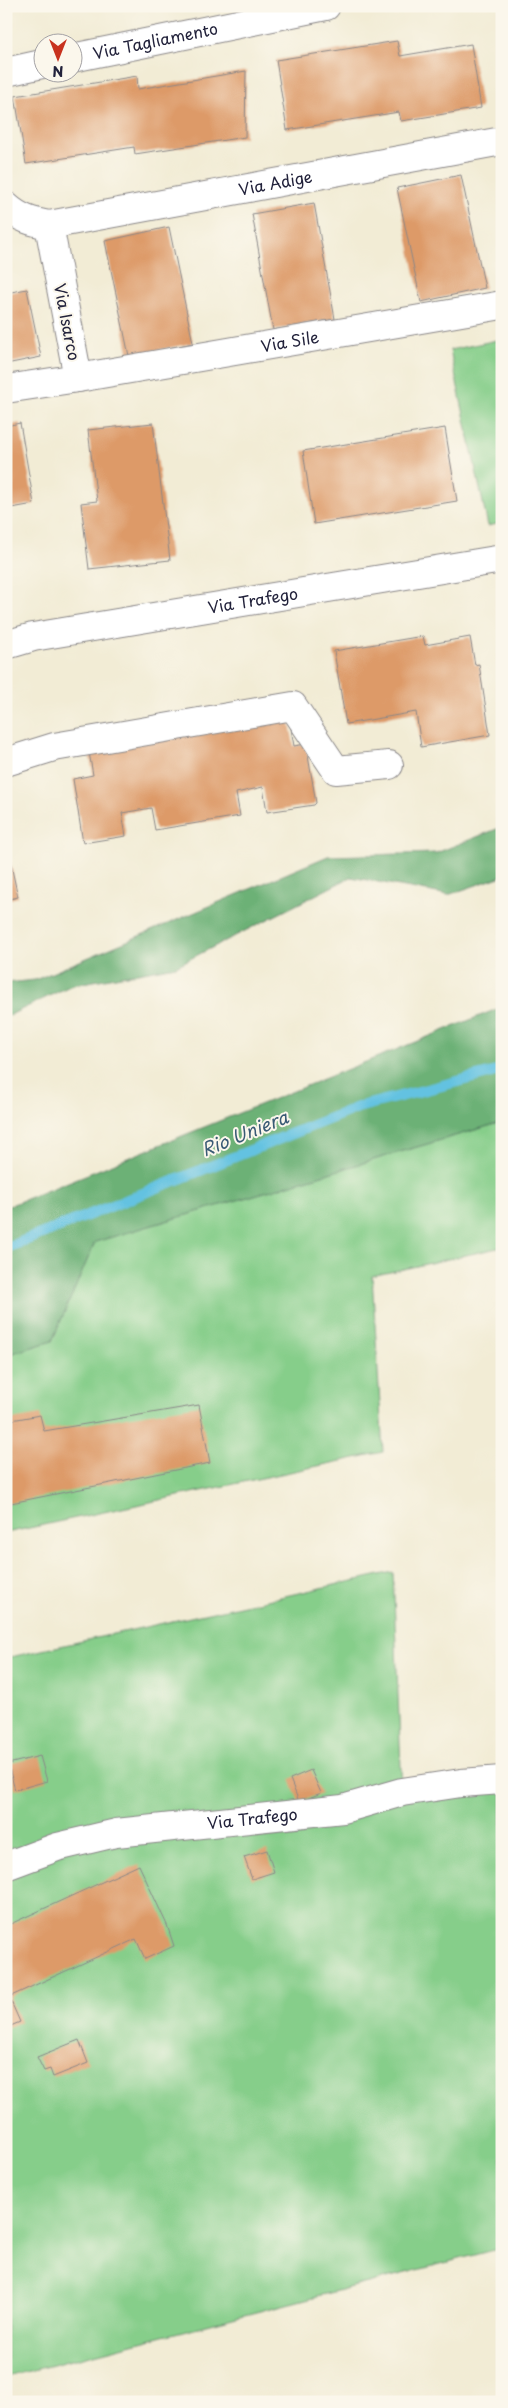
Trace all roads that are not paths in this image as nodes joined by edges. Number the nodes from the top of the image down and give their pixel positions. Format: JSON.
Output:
{"nodes":[{"id":1,"x":326,"y":6,"type":"edge"},
{"id":2,"x":82,"y":56,"type":"edge"},
{"id":3,"x":32,"y":66,"type":"edge"},
{"id":4,"x":6,"y":72,"type":"edge"},
{"id":5,"x":502,"y":142,"type":"edge"},
{"id":6,"x":6,"y":206,"type":"edge"},
{"id":7,"x":49,"y":225,"type":"junction"},
{"id":8,"x":502,"y":305,"type":"edge"},
{"id":9,"x":78,"y":378,"type":"junction"},
{"id":10,"x":6,"y":389,"type":"edge"},
{"id":11,"x":502,"y":559,"type":"edge"},
{"id":12,"x":6,"y":645,"type":"edge"},
{"id":13,"x":6,"y":762,"type":"edge"},
{"id":14,"x":389,"y":765,"type":"dead end"},
{"id":15,"x":502,"y":1780,"type":"edge"},
{"id":16,"x":6,"y":1866,"type":"edge"}],
"edges":[{"from":1,"to":2,"type":"street","name":"Via Tagliamento"},
{"from":3,"to":4,"type":"street"},
{"from":5,"to":7,"type":"street","name":"Via Adige"},
{"from":6,"to":7,"type":"street"},
{"from":7,"to":9,"type":"street","name":"Via Isarco"},
{"from":8,"to":9,"type":"street","name":"Via Sile"},
{"from":9,"to":10,"type":"street","name":"Via Isarco"},
{"from":11,"to":12,"type":"street","name":"Via Trafego"},
{"from":13,"to":14,"type":"street"},
{"from":15,"to":16,"type":"street","name":"Via Trafego"}]}
